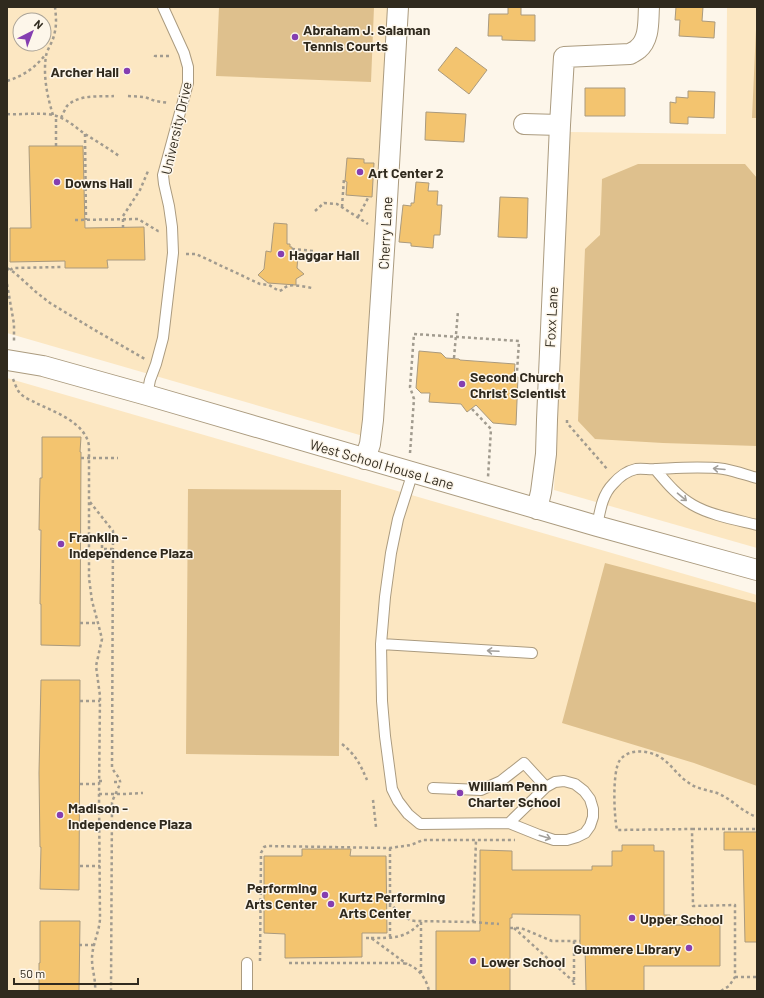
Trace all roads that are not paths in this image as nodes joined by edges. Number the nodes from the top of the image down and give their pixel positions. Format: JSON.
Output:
{"nodes":[{"id":1,"x":163,"y":7,"type":"edge"},
{"id":2,"x":398,"y":7,"type":"edge"},
{"id":3,"x":648,"y":7,"type":"edge"},
{"id":4,"x":524,"y":124,"type":"dead end"},
{"id":5,"x":560,"y":125,"type":"junction"},
{"id":6,"x":11,"y":360,"type":"edge"},
{"id":7,"x":147,"y":395,"type":"junction"},
{"id":8,"x":366,"y":459,"type":"junction"},
{"id":9,"x":411,"y":464,"type":"junction"},
{"id":10,"x":655,"y":469,"type":"junction"},
{"id":11,"x":757,"y":478,"type":"edge"},
{"id":12,"x":537,"y":509,"type":"junction"},
{"id":13,"x":597,"y":526,"type":"junction"},
{"id":14,"x":757,"y":526,"type":"edge"},
{"id":15,"x":757,"y":570,"type":"edge"},
{"id":16,"x":382,"y":644,"type":"junction"},
{"id":17,"x":532,"y":653,"type":"dead end"},
{"id":18,"x":546,"y":787,"type":"junction"},
{"id":19,"x":433,"y":788,"type":"dead end"},
{"id":20,"x":509,"y":823,"type":"junction"},
{"id":21,"x":247,"y":963,"type":"dead end"},
{"id":22,"x":247,"y":991,"type":"edge"}],
"edges":[{"from":1,"to":7,"type":"lane","name":"University Drive"},
{"from":2,"to":8,"type":"street","name":"Cherry Lane"},
{"from":3,"to":5,"type":"street","name":"Foxx Lane"},
{"from":4,"to":5,"type":"street"},
{"from":5,"to":12,"type":"street","name":"Foxx Lane"},
{"from":6,"to":7,"type":"street","name":"West School House Lane"},
{"from":7,"to":8,"type":"street","name":"West School House Lane"},
{"from":8,"to":9,"type":"street","name":"West School House Lane"},
{"from":9,"to":12,"type":"street","name":"West School House Lane"},
{"from":9,"to":16,"type":"lane"},
{"from":11,"to":10,"type":"lane","one_way":true},
{"from":10,"to":13,"type":"lane"},
{"from":10,"to":14,"type":"lane","one_way":true},
{"from":12,"to":13,"type":"street","name":"West School House Lane"},
{"from":13,"to":15,"type":"street","name":"West School House Lane"},
{"from":17,"to":16,"type":"lane","one_way":true},
{"from":16,"to":20,"type":"lane"},
{"from":18,"to":19,"type":"lane"},
{"from":18,"to":20,"type":"lane"},
{"from":20,"to":18,"type":"lane","one_way":true},
{"from":21,"to":22,"type":"lane"}]}
